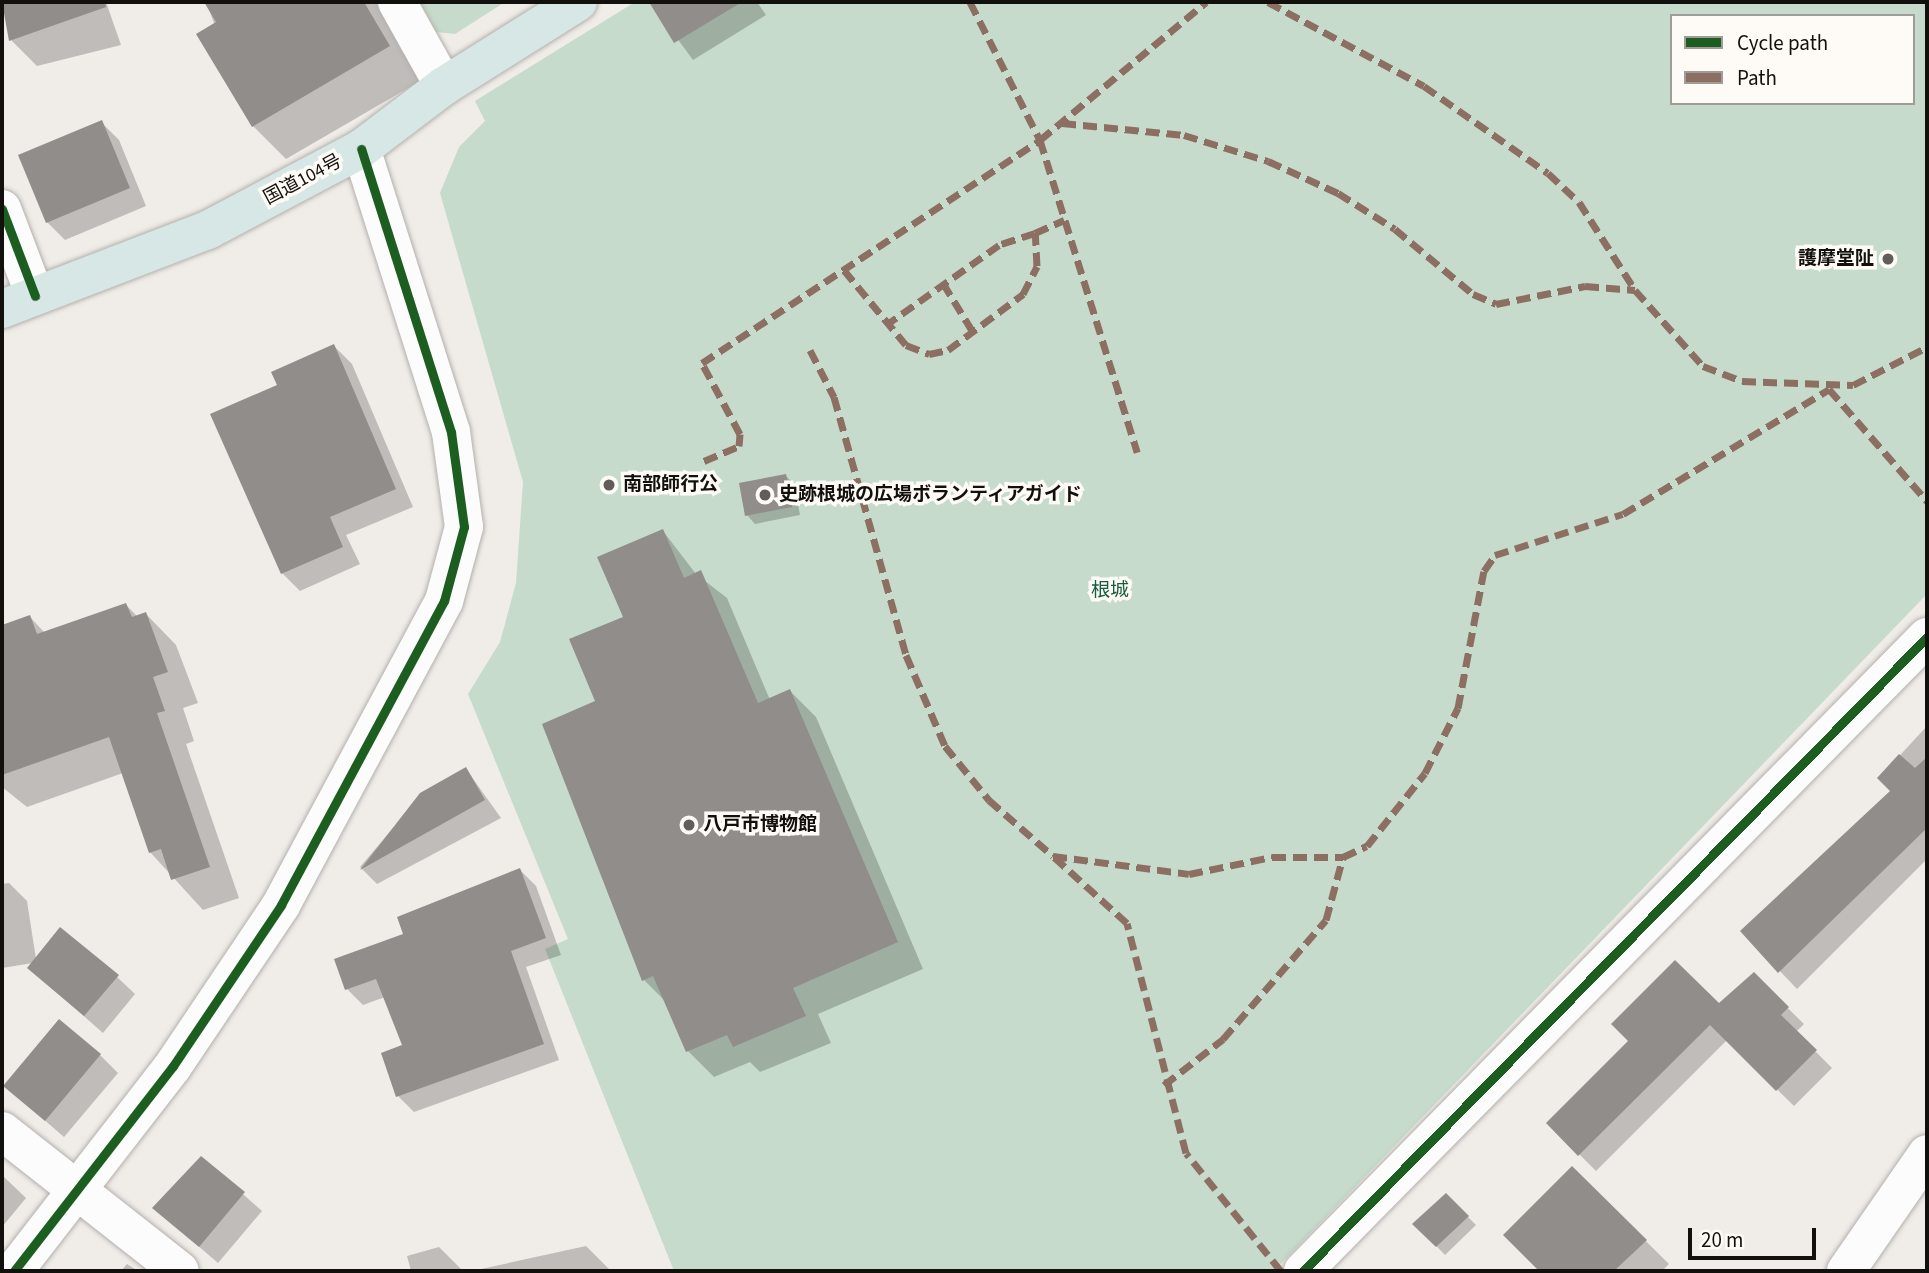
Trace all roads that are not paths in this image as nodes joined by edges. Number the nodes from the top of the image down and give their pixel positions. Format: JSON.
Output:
{"nodes":[{"id":1,"x":397,"y":2,"type":"edge"},
{"id":2,"x":578,"y":2,"type":"edge"},
{"id":3,"x":444,"y":86,"type":"junction"},
{"id":4,"x":361,"y":149,"type":"junction"},
{"id":5,"x":2,"y":209,"type":"edge"},
{"id":6,"x":18,"y":303,"type":"edge"},
{"id":7,"x":1927,"y":637,"type":"edge"},
{"id":8,"x":2,"y":1130,"type":"edge"},
{"id":9,"x":1927,"y":1154,"type":"edge"},
{"id":10,"x":77,"y":1191,"type":"junction"},
{"id":11,"x":13,"y":1271,"type":"edge"},
{"id":12,"x":180,"y":1271,"type":"edge"},
{"id":13,"x":1303,"y":1271,"type":"edge"},
{"id":14,"x":1846,"y":1271,"type":"edge"}],
"edges":[{"from":1,"to":3,"type":"street"},
{"from":2,"to":3,"type":"highway","name":"国道104号"},
{"from":3,"to":4,"type":"highway","name":"国道104号"},
{"from":4,"to":6,"type":"highway","name":"国道104号"},
{"from":4,"to":10,"type":"street"},
{"from":5,"to":6,"type":"street"},
{"from":7,"to":13,"type":"street"},
{"from":8,"to":10,"type":"street"},
{"from":9,"to":14,"type":"street"},
{"from":10,"to":11,"type":"street"},
{"from":10,"to":12,"type":"street"}]}
